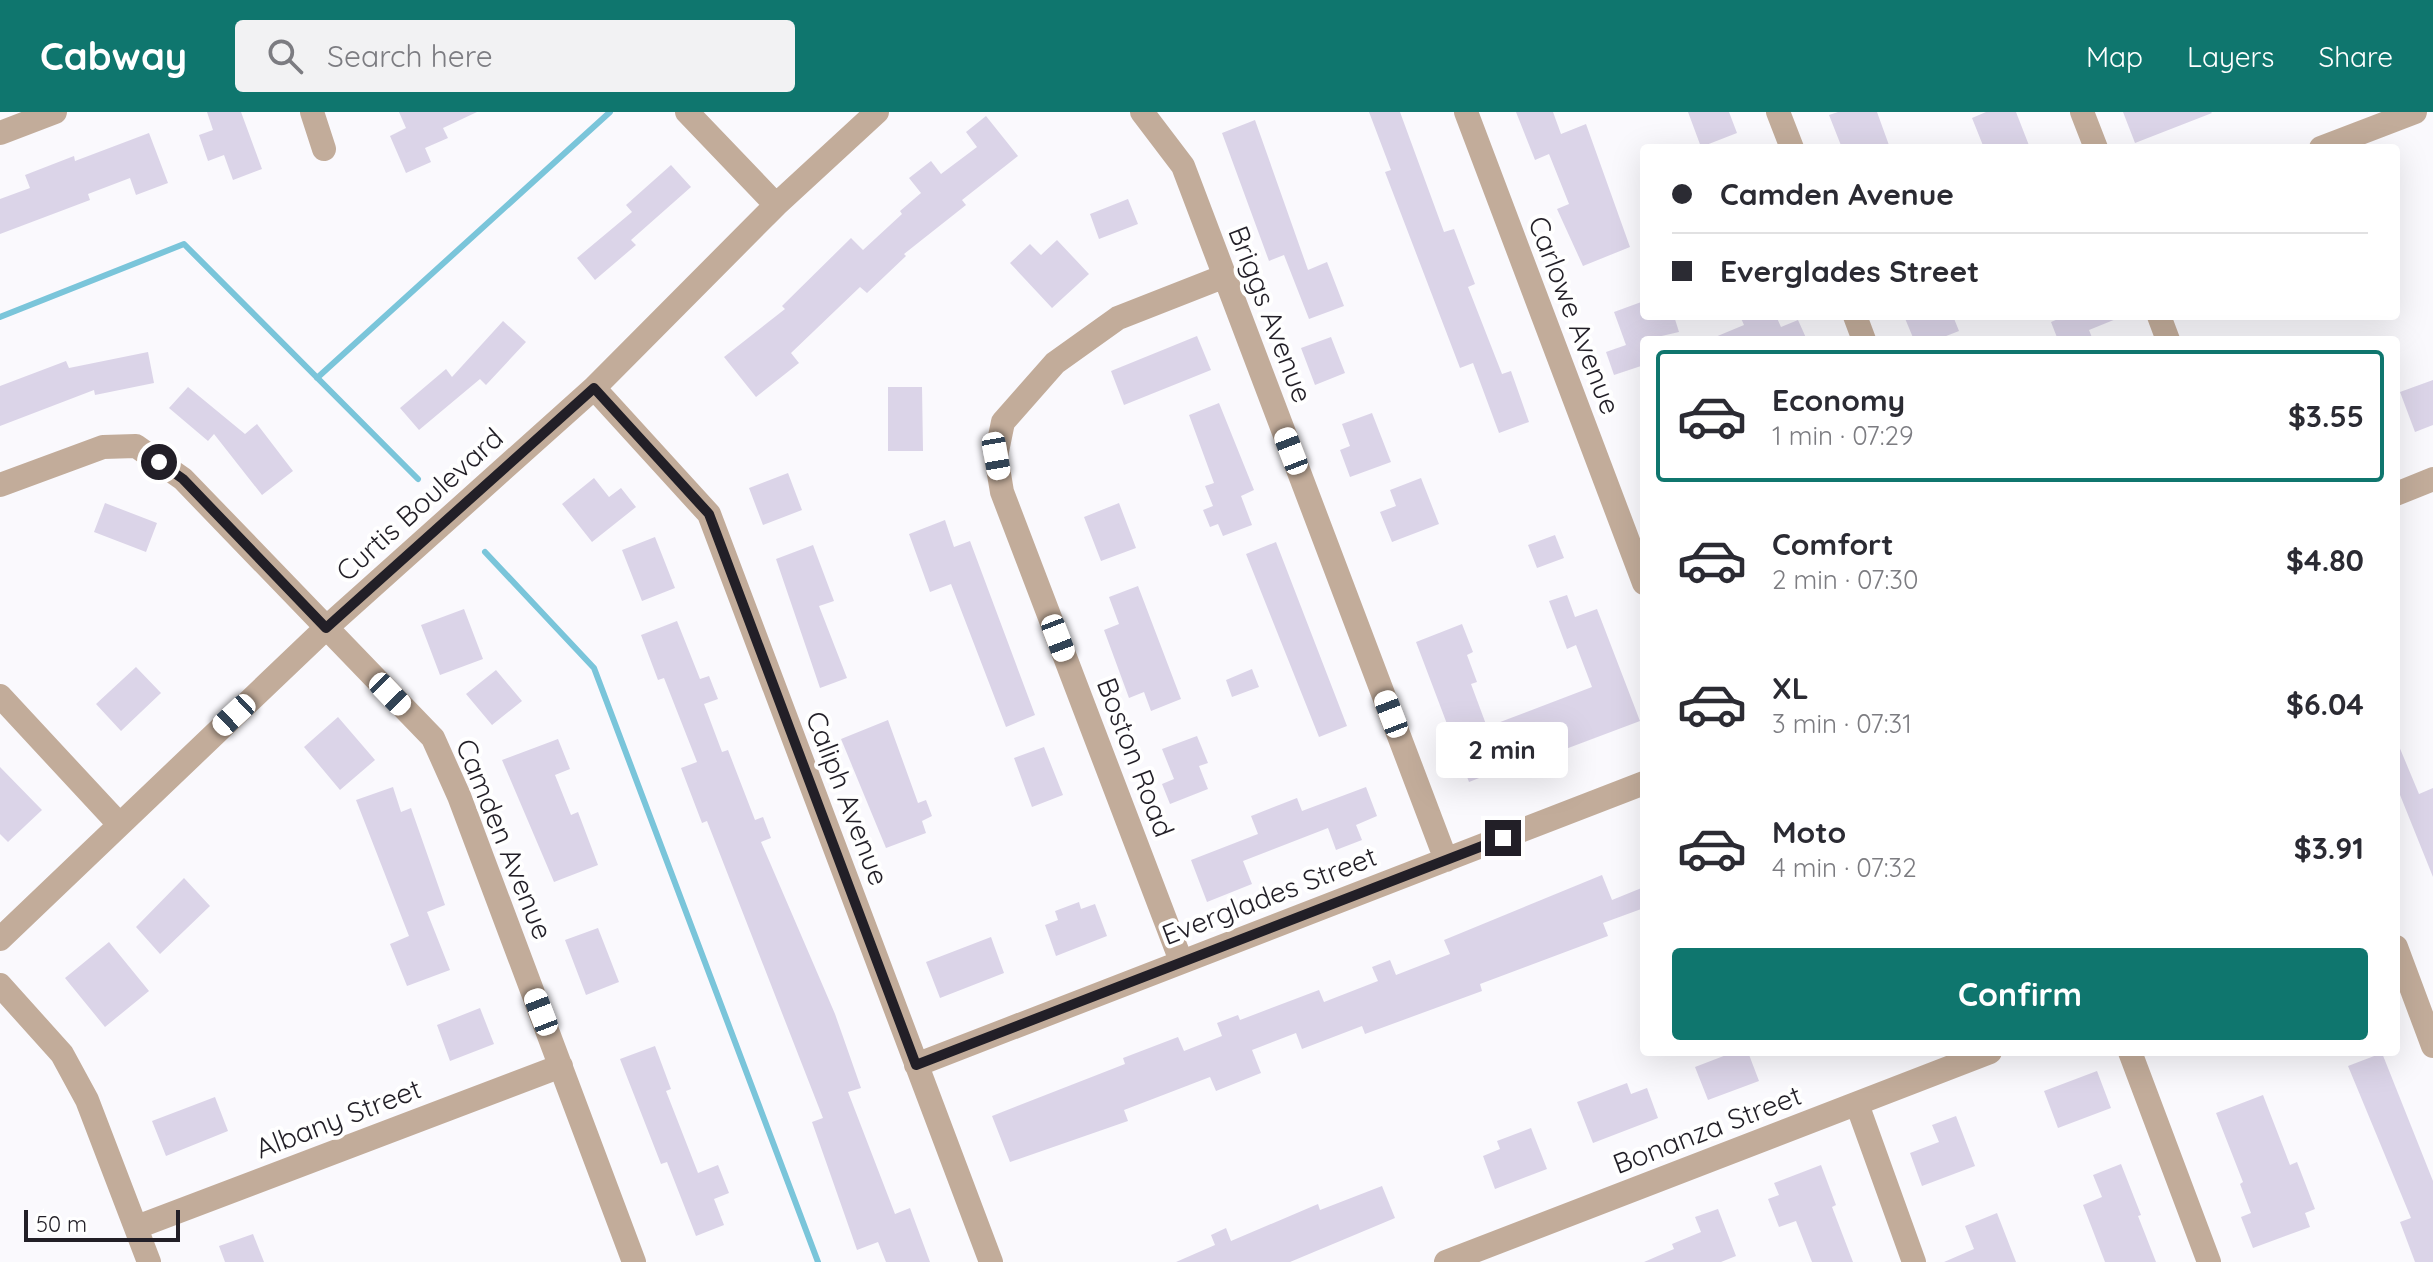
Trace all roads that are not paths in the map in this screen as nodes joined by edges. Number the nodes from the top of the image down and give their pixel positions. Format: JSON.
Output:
{"nodes":[{"id":1,"x":55,"y":112,"type":"edge"},
{"id":2,"x":312,"y":112,"type":"edge"},
{"id":3,"x":687,"y":112,"type":"edge"},
{"id":4,"x":877,"y":112,"type":"edge"},
{"id":5,"x":1142,"y":112,"type":"edge"},
{"id":6,"x":1466,"y":112,"type":"edge"},
{"id":7,"x":1778,"y":112,"type":"edge"},
{"id":8,"x":2082,"y":112,"type":"edge"},
{"id":9,"x":2415,"y":112,"type":"edge"},
{"id":10,"x":0,"y":133,"type":"edge"},
{"id":11,"x":1790,"y":144,"type":"edge"},
{"id":12,"x":2094,"y":144,"type":"edge"},
{"id":13,"x":2331,"y":144,"type":"edge"},
{"id":14,"x":324,"y":149,"type":"dead end"},
{"id":15,"x":776,"y":205,"type":"junction"},
{"id":16,"x":1225,"y":276,"type":"junction"},
{"id":17,"x":594,"y":388,"type":"junction"},
{"id":18,"x":2433,"y":479,"type":"edge"},
{"id":19,"x":0,"y":485,"type":"edge"},
{"id":20,"x":2400,"y":492,"type":"edge"},
{"id":21,"x":1640,"y":572,"type":"edge"},
{"id":22,"x":326,"y":628,"type":"junction"},
{"id":23,"x":0,"y":696,"type":"edge"},
{"id":24,"x":1640,"y":785,"type":"edge"},
{"id":25,"x":119,"y":824,"type":"junction"},
{"id":26,"x":1446,"y":860,"type":"junction"},
{"id":27,"x":0,"y":939,"type":"edge"},
{"id":28,"x":2400,"y":958,"type":"edge"},
{"id":29,"x":1181,"y":961,"type":"junction"},
{"id":30,"x":0,"y":985,"type":"edge"},
{"id":31,"x":2433,"y":1046,"type":"edge"},
{"id":32,"x":1980,"y":1056,"type":"edge"},
{"id":33,"x":2132,"y":1056,"type":"edge"},
{"id":34,"x":916,"y":1065,"type":"junction"},
{"id":35,"x":561,"y":1066,"type":"junction"},
{"id":36,"x":1857,"y":1104,"type":"junction"},
{"id":37,"x":137,"y":1227,"type":"junction"},
{"id":38,"x":149,"y":1262,"type":"edge"},
{"id":39,"x":634,"y":1262,"type":"edge"},
{"id":40,"x":991,"y":1262,"type":"edge"},
{"id":41,"x":1446,"y":1262,"type":"edge"},
{"id":42,"x":1914,"y":1262,"type":"edge"},
{"id":43,"x":2209,"y":1262,"type":"edge"}],
"edges":[{"from":1,"to":10,"type":"street"},
{"from":2,"to":14,"type":"street"},
{"from":3,"to":15,"type":"street"},
{"from":4,"to":15,"type":"street","name":"Curtis Boulevard"},
{"from":5,"to":16,"type":"street","name":"Briggs Avenue"},
{"from":6,"to":21,"type":"street","name":"Carlowe Avenue"},
{"from":7,"to":11,"type":"street"},
{"from":8,"to":12,"type":"street"},
{"from":9,"to":13,"type":"street"},
{"from":15,"to":17,"type":"street","name":"Curtis Boulevard"},
{"from":16,"to":26,"type":"street","name":"Briggs Avenue"},
{"from":16,"to":29,"type":"street","name":"Boston Road"},
{"from":17,"to":22,"type":"street","name":"Curtis Boulevard"},
{"from":17,"to":34,"type":"street","name":"Caliph Avenue"},
{"from":18,"to":20,"type":"street"},
{"from":19,"to":22,"type":"street","name":"Camden Avenue"},
{"from":22,"to":25,"type":"street","name":"Curtis Boulevard"},
{"from":22,"to":35,"type":"street","name":"Camden Avenue"},
{"from":23,"to":25,"type":"street"},
{"from":24,"to":26,"type":"street","name":"Everglades Street"},
{"from":25,"to":27,"type":"street","name":"Curtis Boulevard"},
{"from":26,"to":29,"type":"street","name":"Everglades Street"},
{"from":28,"to":31,"type":"street"},
{"from":29,"to":34,"type":"street","name":"Everglades Street"},
{"from":30,"to":37,"type":"street"},
{"from":32,"to":36,"type":"street","name":"Bonanza Street"},
{"from":33,"to":43,"type":"street"},
{"from":34,"to":40,"type":"street","name":"Caliph Avenue"},
{"from":35,"to":37,"type":"street","name":"Albany Street"},
{"from":35,"to":39,"type":"street","name":"Camden Avenue"},
{"from":36,"to":41,"type":"street","name":"Bonanza Street"},
{"from":36,"to":42,"type":"street"},
{"from":37,"to":38,"type":"street"}]}
